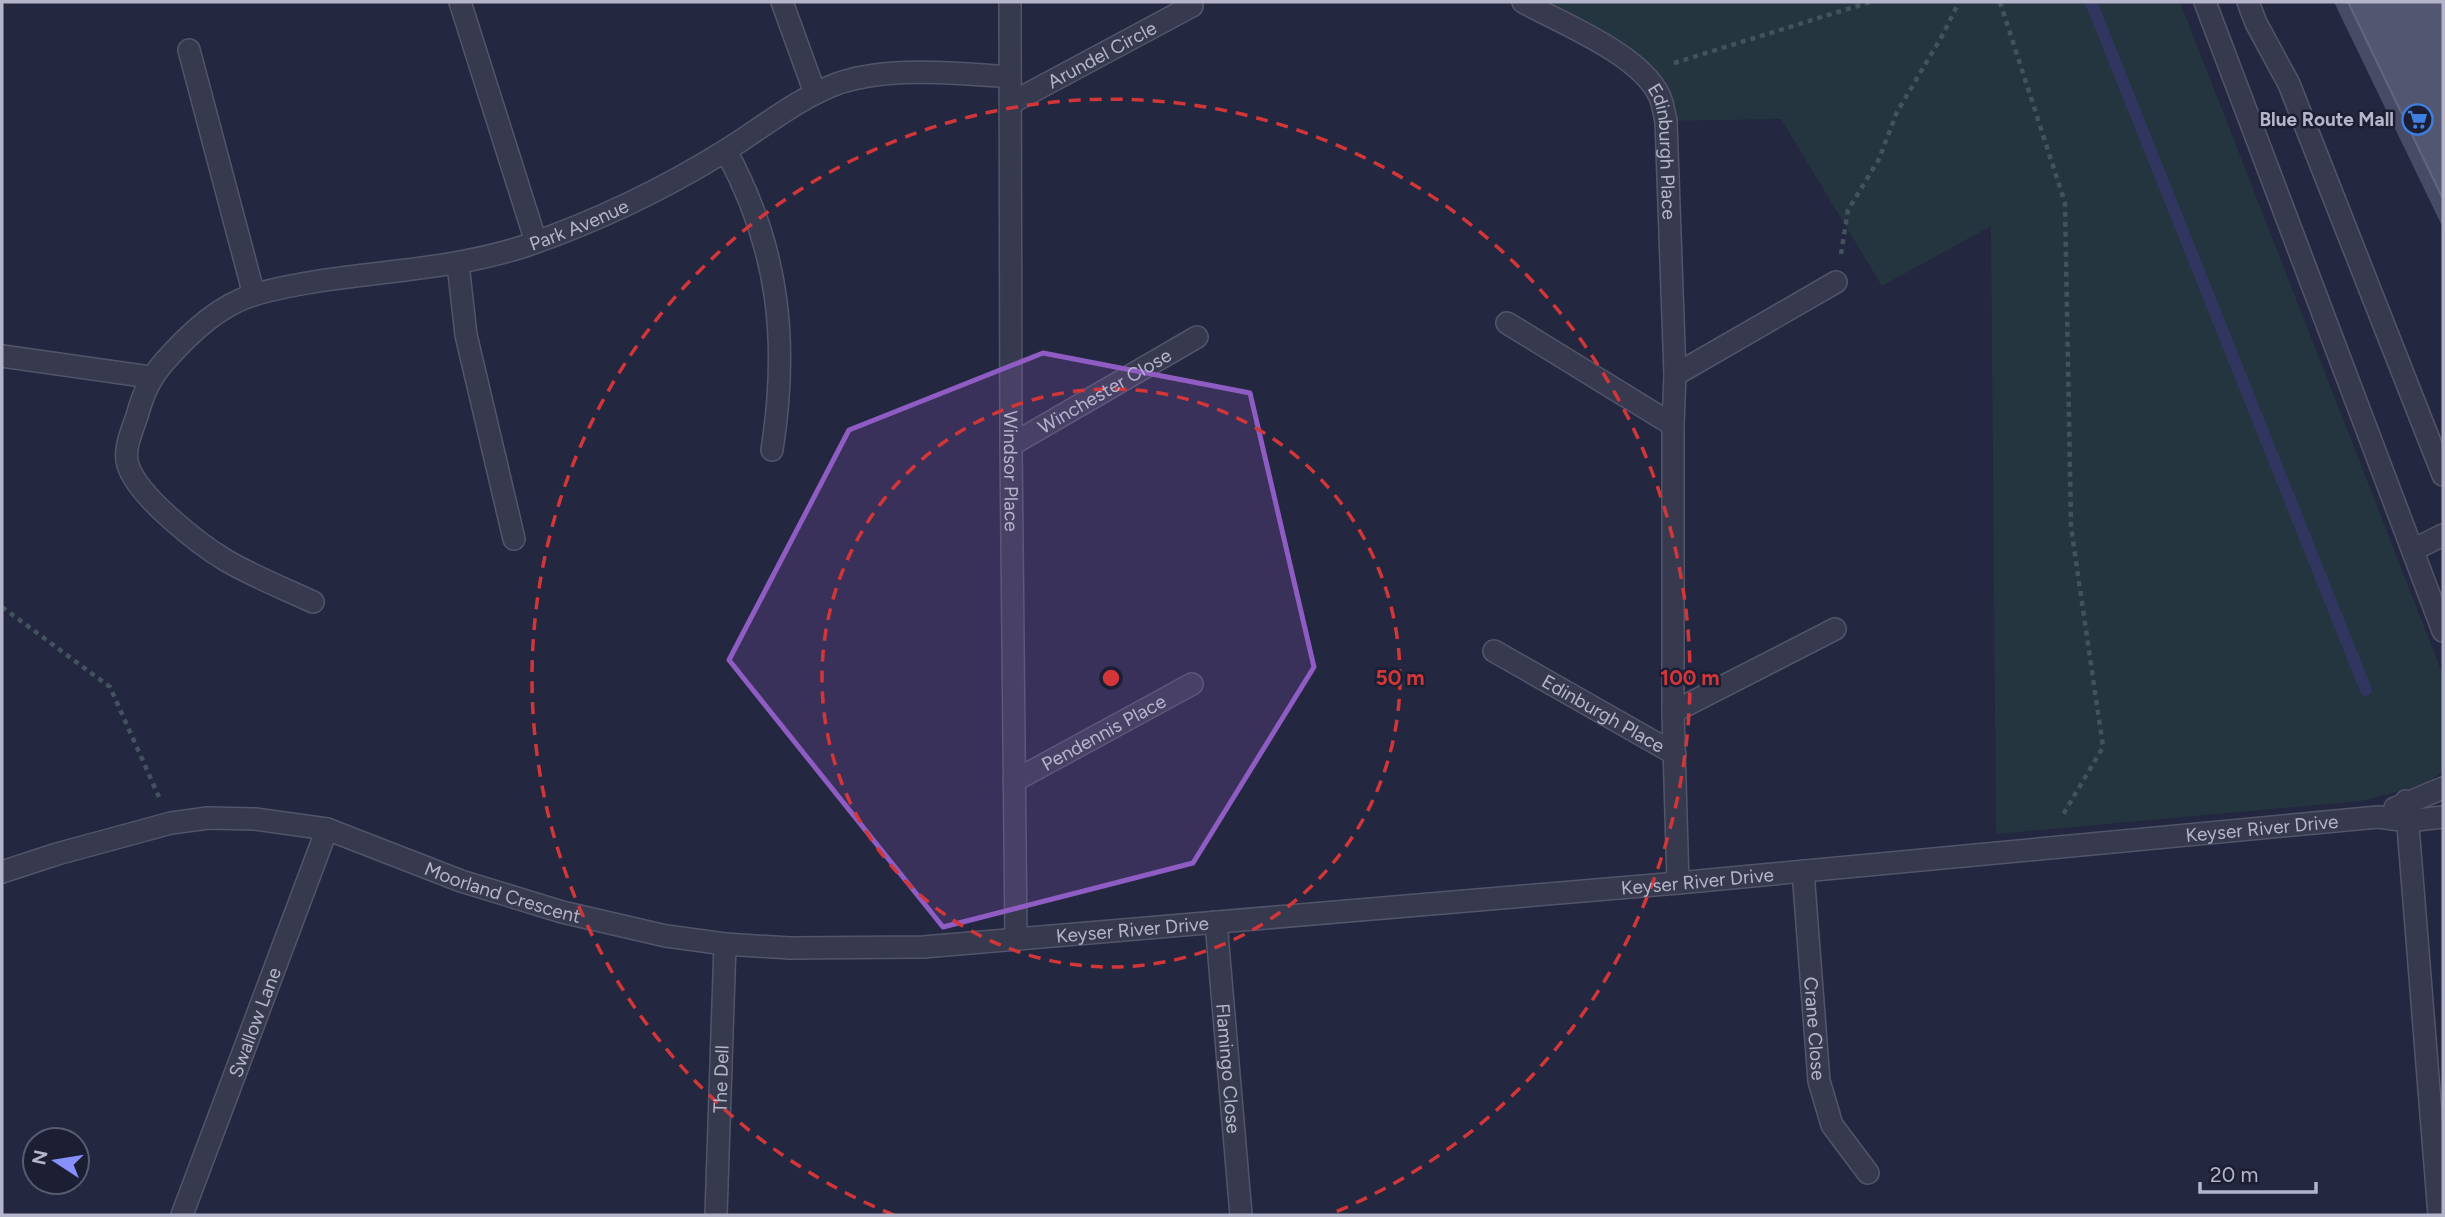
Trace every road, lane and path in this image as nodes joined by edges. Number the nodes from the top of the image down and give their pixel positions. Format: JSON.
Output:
{"nodes":[{"id":1,"x":460,"y":2,"type":"edge"},
{"id":2,"x":782,"y":2,"type":"edge"},
{"id":3,"x":1010,"y":2,"type":"edge"},
{"id":4,"x":1522,"y":2,"type":"edge"},
{"id":5,"x":1870,"y":2,"type":"edge"},
{"id":6,"x":1959,"y":2,"type":"edge"},
{"id":7,"x":2000,"y":2,"type":"edge"},
{"id":8,"x":2205,"y":2,"type":"edge"},
{"id":9,"x":2248,"y":2,"type":"edge"},
{"id":10,"x":1192,"y":6,"type":"dead end"},
{"id":11,"x":189,"y":50,"type":"dead end"},
{"id":12,"x":1643,"y":73,"type":"junction"},
{"id":13,"x":1010,"y":77,"type":"junction"},
{"id":14,"x":815,"y":93,"type":"junction"},
{"id":15,"x":1011,"y":103,"type":"junction"},
{"id":16,"x":726,"y":151,"type":"junction"},
{"id":17,"x":536,"y":242,"type":"junction"},
{"id":18,"x":458,"y":264,"type":"junction"},
{"id":19,"x":1836,"y":282,"type":"joint"},
{"id":20,"x":254,"y":295,"type":"junction"},
{"id":21,"x":1507,"y":323,"type":"dead end"},
{"id":22,"x":1197,"y":337,"type":"dead end"},
{"id":23,"x":2,"y":356,"type":"edge"},
{"id":24,"x":1675,"y":375,"type":"junction"},
{"id":25,"x":150,"y":377,"type":"junction"},
{"id":26,"x":1672,"y":425,"type":"junction"},
{"id":27,"x":1011,"y":445,"type":"junction"},
{"id":28,"x":772,"y":450,"type":"dead end"},
{"id":29,"x":2443,"y":475,"type":"edge"},
{"id":30,"x":2443,"y":536,"type":"edge"},
{"id":31,"x":514,"y":539,"type":"dead end"},
{"id":32,"x":2413,"y":550,"type":"junction"},
{"id":33,"x":313,"y":603,"type":"dead end"},
{"id":34,"x":2,"y":607,"type":"edge"},
{"id":35,"x":1835,"y":629,"type":"dead end"},
{"id":36,"x":2443,"y":631,"type":"edge"},
{"id":37,"x":1494,"y":651,"type":"dead end"},
{"id":38,"x":1192,"y":684,"type":"dead end"},
{"id":39,"x":1673,"y":712,"type":"junction"},
{"id":40,"x":1675,"y":754,"type":"junction"},
{"id":41,"x":1014,"y":781,"type":"junction"},
{"id":42,"x":2443,"y":788,"type":"edge"},
{"id":43,"x":2407,"y":811,"type":"junction"},
{"id":44,"x":2443,"y":817,"type":"edge"},
{"id":45,"x":171,"y":822,"type":"junction"},
{"id":46,"x":327,"y":829,"type":"junction"},
{"id":47,"x":2043,"y":849,"type":"junction"},
{"id":48,"x":1803,"y":870,"type":"junction"},
{"id":49,"x":2,"y":872,"type":"edge"},
{"id":50,"x":1678,"y":883,"type":"junction"},
{"id":51,"x":1216,"y":922,"type":"junction"},
{"id":52,"x":1016,"y":939,"type":"junction"},
{"id":53,"x":725,"y":944,"type":"junction"},
{"id":54,"x":1868,"y":1173,"type":"dead end"},
{"id":55,"x":182,"y":1215,"type":"edge"},
{"id":56,"x":716,"y":1215,"type":"edge"},
{"id":57,"x":1241,"y":1215,"type":"edge"},
{"id":58,"x":2439,"y":1215,"type":"edge"}],
"edges":[{"from":1,"to":17,"type":"street"},
{"from":2,"to":14,"type":"street"},
{"from":3,"to":13,"type":"street","name":"Windsor Place"},
{"from":4,"to":12,"type":"street","name":"Edinburgh Place"},
{"from":5,"to":12,"type":"path"},
{"from":6,"to":19,"type":"path"},
{"from":7,"to":47,"type":"path"},
{"from":8,"to":32,"type":"street"},
{"from":9,"to":29,"type":"street"},
{"from":10,"to":15,"type":"street","name":"Arundel Circle"},
{"from":11,"to":20,"type":"street"},
{"from":12,"to":24,"type":"street","name":"Edinburgh Place"},
{"from":13,"to":14,"type":"street","name":"Park Avenue"},
{"from":13,"to":15,"type":"street","name":"Windsor Place"},
{"from":14,"to":16,"type":"street","name":"Park Avenue"},
{"from":15,"to":27,"type":"street","name":"Windsor Place"},
{"from":16,"to":17,"type":"street","name":"Park Avenue"},
{"from":16,"to":28,"type":"street"},
{"from":17,"to":18,"type":"street","name":"Park Avenue"},
{"from":18,"to":20,"type":"street","name":"Park Avenue"},
{"from":18,"to":31,"type":"street"},
{"from":19,"to":24,"type":"street"},
{"from":20,"to":25,"type":"street","name":"Park Avenue"},
{"from":21,"to":26,"type":"street"},
{"from":22,"to":27,"type":"street","name":"Winchester Close"},
{"from":23,"to":25,"type":"street"},
{"from":24,"to":26,"type":"street","name":"Edinburgh Place"},
{"from":25,"to":33,"type":"street"},
{"from":26,"to":39,"type":"street","name":"Edinburgh Place"},
{"from":27,"to":41,"type":"street","name":"Windsor Place"},
{"from":30,"to":32,"type":"street"},
{"from":32,"to":36,"type":"street"},
{"from":34,"to":45,"type":"path"},
{"from":35,"to":39,"type":"street","name":"Edinburgh Place"},
{"from":37,"to":40,"type":"street","name":"Edinburgh Place"},
{"from":38,"to":41,"type":"street","name":"Pendennis Place"},
{"from":39,"to":40,"type":"street","name":"Edinburgh Place"},
{"from":40,"to":50,"type":"street","name":"Edinburgh Place"},
{"from":41,"to":52,"type":"street","name":"Windsor Place"},
{"from":42,"to":43,"type":"street","name":"Keyser River Drive"},
{"from":43,"to":44,"type":"street","name":"Keyser River Drive"},
{"from":43,"to":47,"type":"street","name":"Keyser River Drive"},
{"from":43,"to":58,"type":"street"},
{"from":45,"to":46,"type":"street","name":"Moorland Crescent"},
{"from":45,"to":49,"type":"street","name":"Moorland Crescent"},
{"from":46,"to":53,"type":"street","name":"Moorland Crescent"},
{"from":46,"to":55,"type":"street","name":"Swallow Lane"},
{"from":47,"to":48,"type":"street","name":"Keyser River Drive"},
{"from":48,"to":50,"type":"street","name":"Keyser River Drive"},
{"from":48,"to":54,"type":"street","name":"Crane Close"},
{"from":50,"to":51,"type":"street","name":"Keyser River Drive"},
{"from":51,"to":52,"type":"street","name":"Keyser River Drive"},
{"from":51,"to":57,"type":"street","name":"Flamingo Close"},
{"from":52,"to":53,"type":"street","name":"Moorland Crescent"},
{"from":53,"to":56,"type":"street","name":"The Dell"}]}
